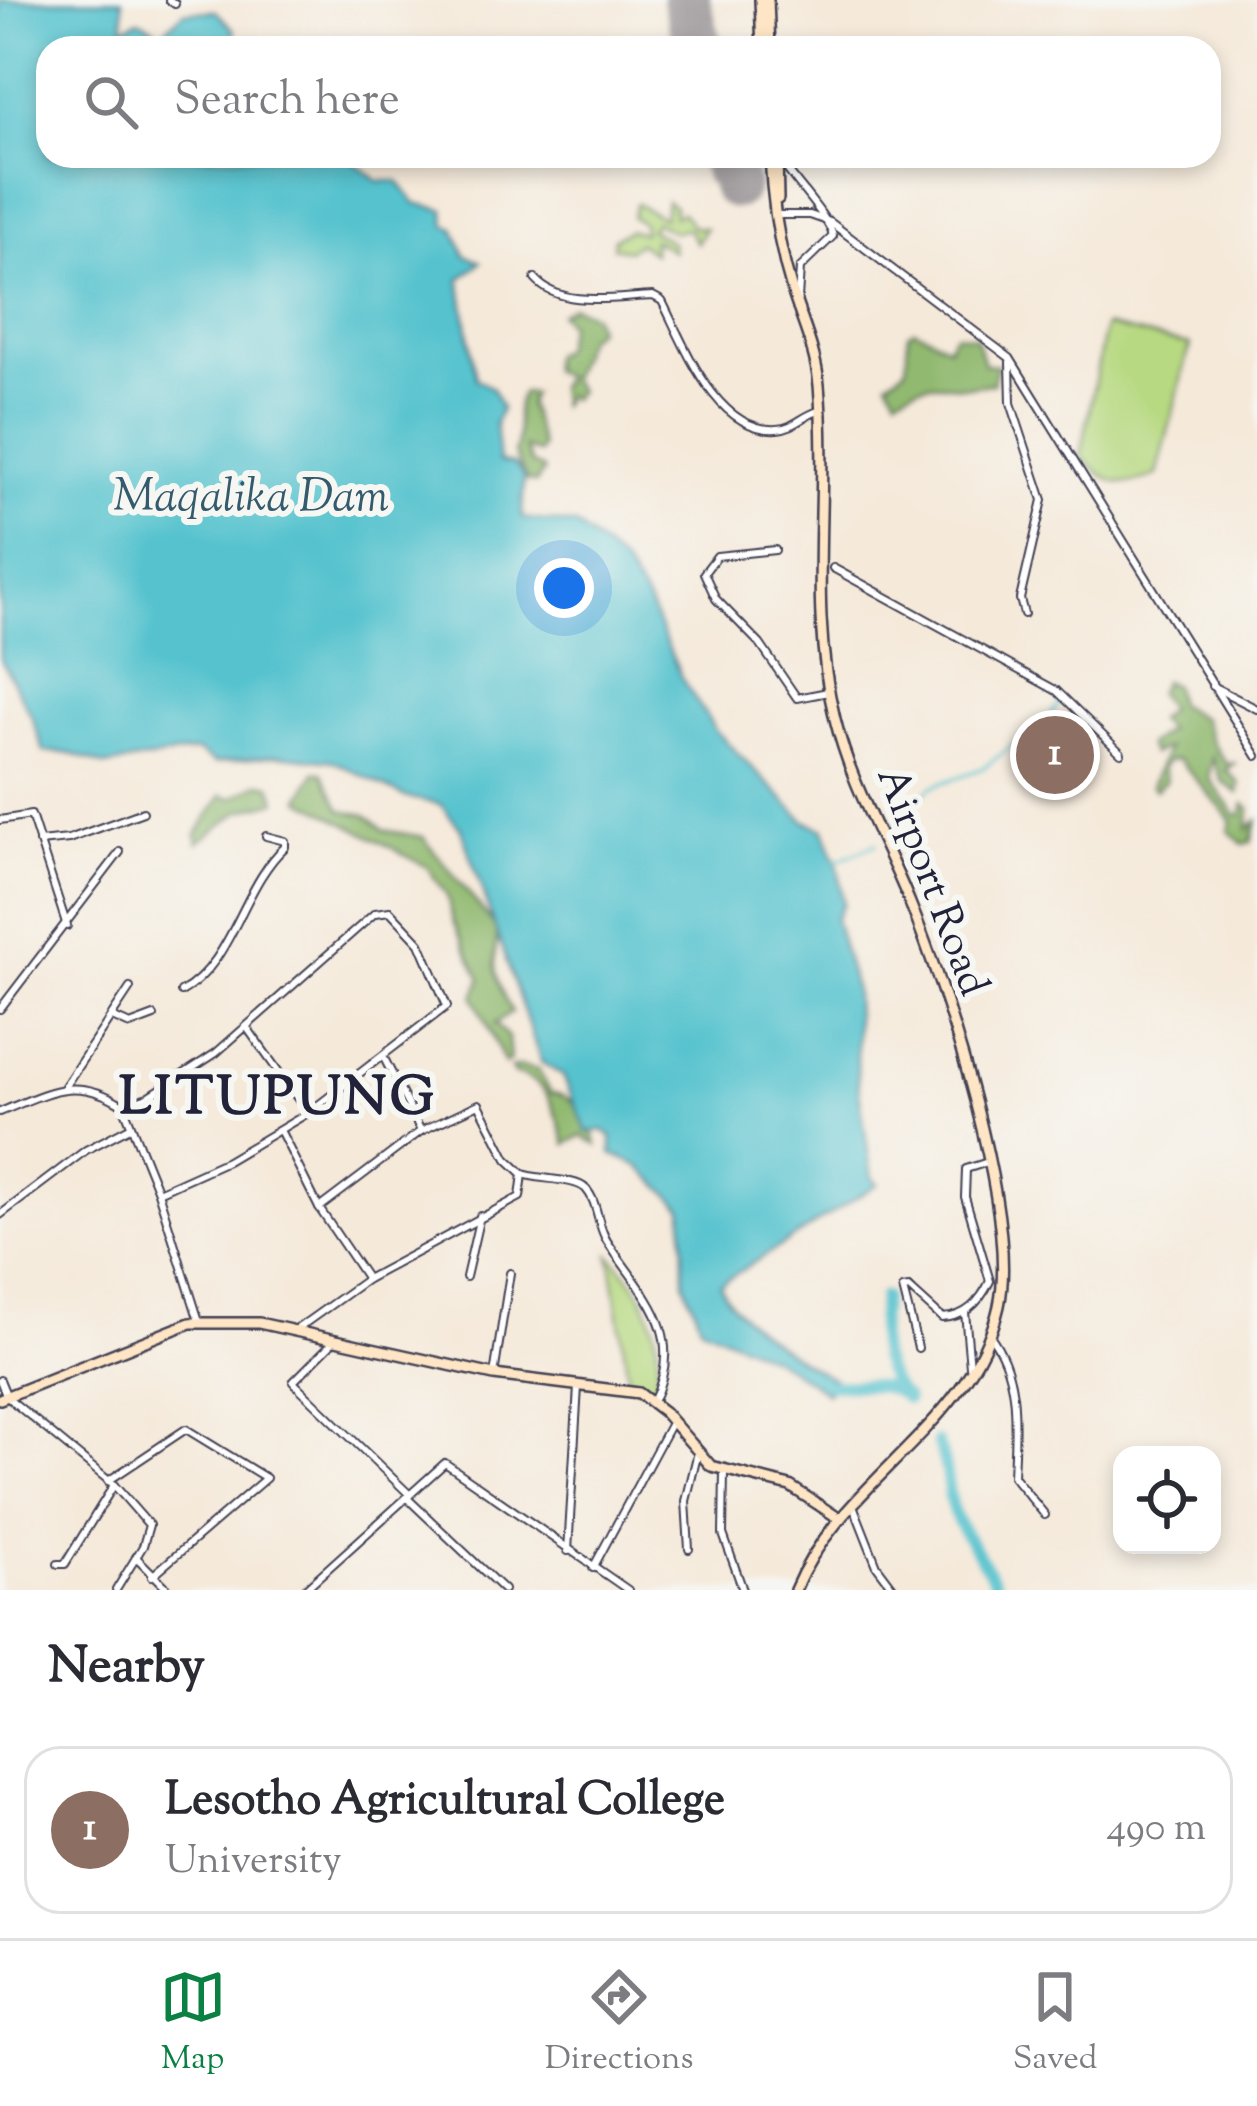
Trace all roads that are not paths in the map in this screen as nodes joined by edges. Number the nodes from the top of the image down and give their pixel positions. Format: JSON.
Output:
{"nodes":[{"id":1,"x":764,"y":0,"type":"edge"},
{"id":2,"x":766,"y":36,"type":"edge"},
{"id":3,"x":776,"y":168,"type":"edge"},
{"id":4,"x":783,"y":168,"type":"edge"},
{"id":5,"x":778,"y":215,"type":"junction"},
{"id":6,"x":830,"y":222,"type":"junction"},
{"id":7,"x":535,"y":279,"type":"dead end"},
{"id":8,"x":798,"y":308,"type":"junction"},
{"id":9,"x":1010,"y":358,"type":"junction"},
{"id":10,"x":819,"y":411,"type":"junction"},
{"id":11,"x":775,"y":550,"type":"dead end"},
{"id":12,"x":832,"y":568,"type":"dead end"},
{"id":13,"x":1024,"y":614,"type":"dead end"},
{"id":14,"x":1210,"y":685,"type":"junction"},
{"id":15,"x":828,"y":692,"type":"junction"},
{"id":16,"x":1257,"y":709,"type":"edge"},
{"id":17,"x":1121,"y":753,"type":"dead end"},
{"id":18,"x":1257,"y":756,"type":"edge"},
{"id":19,"x":143,"y":812,"type":"dead end"},
{"id":20,"x":0,"y":820,"type":"edge"},
{"id":21,"x":266,"y":836,"type":"dead end"},
{"id":22,"x":39,"y":842,"type":"junction"},
{"id":23,"x":120,"y":852,"type":"dead end"},
{"id":24,"x":67,"y":926,"type":"junction"},
{"id":25,"x":130,"y":988,"type":"dead end"},
{"id":26,"x":181,"y":992,"type":"dead end"},
{"id":27,"x":0,"y":1009,"type":"edge"},
{"id":28,"x":154,"y":1016,"type":"dead end"},
{"id":29,"x":112,"y":1017,"type":"junction"},
{"id":30,"x":248,"y":1029,"type":"junction"},
{"id":31,"x":383,"y":1056,"type":"junction"},
{"id":32,"x":65,"y":1086,"type":"junction"},
{"id":33,"x":123,"y":1105,"type":"junction"},
{"id":34,"x":0,"y":1112,"type":"edge"},
{"id":35,"x":308,"y":1113,"type":"junction"},
{"id":36,"x":130,"y":1127,"type":"junction"},
{"id":37,"x":422,"y":1131,"type":"junction"},
{"id":38,"x":281,"y":1132,"type":"junction"},
{"id":39,"x":988,"y":1162,"type":"junction"},
{"id":40,"x":523,"y":1174,"type":"junction"},
{"id":41,"x":158,"y":1192,"type":"junction"},
{"id":42,"x":319,"y":1208,"type":"junction"},
{"id":43,"x":0,"y":1215,"type":"edge"},
{"id":44,"x":480,"y":1216,"type":"junction"},
{"id":45,"x":510,"y":1273,"type":"dead end"},
{"id":46,"x":466,"y":1277,"type":"dead end"},
{"id":47,"x":367,"y":1279,"type":"junction"},
{"id":48,"x":965,"y":1312,"type":"junction"},
{"id":49,"x":199,"y":1321,"type":"junction"},
{"id":50,"x":297,"y":1329,"type":"junction"},
{"id":51,"x":989,"y":1334,"type":"junction"},
{"id":52,"x":337,"y":1337,"type":"junction"},
{"id":53,"x":918,"y":1348,"type":"dead end"},
{"id":54,"x":972,"y":1370,"type":"junction"},
{"id":55,"x":494,"y":1375,"type":"junction"},
{"id":56,"x":0,"y":1380,"type":"edge"},
{"id":57,"x":578,"y":1386,"type":"junction"},
{"id":58,"x":3,"y":1398,"type":"edge"},
{"id":59,"x":653,"y":1402,"type":"junction"},
{"id":60,"x":673,"y":1422,"type":"junction"},
{"id":61,"x":698,"y":1452,"type":"junction"},
{"id":62,"x":724,"y":1472,"type":"junction"},
{"id":63,"x":111,"y":1483,"type":"junction"},
{"id":64,"x":408,"y":1496,"type":"junction"},
{"id":65,"x":853,"y":1505,"type":"junction"},
{"id":66,"x":824,"y":1507,"type":"junction"},
{"id":67,"x":1045,"y":1516,"type":"dead end"},
{"id":68,"x":840,"y":1520,"type":"junction"},
{"id":69,"x":826,"y":1539,"type":"junction"},
{"id":70,"x":689,"y":1549,"type":"dead end"},
{"id":71,"x":568,"y":1551,"type":"junction"},
{"id":72,"x":136,"y":1558,"type":"junction"},
{"id":73,"x":58,"y":1564,"type":"dead end"},
{"id":74,"x":593,"y":1568,"type":"junction"},
{"id":75,"x":152,"y":1576,"type":"junction"},
{"id":76,"x":116,"y":1590,"type":"edge"},
{"id":77,"x":169,"y":1590,"type":"edge"},
{"id":78,"x":304,"y":1590,"type":"edge"},
{"id":79,"x":504,"y":1590,"type":"edge"},
{"id":80,"x":628,"y":1590,"type":"edge"},
{"id":81,"x":743,"y":1590,"type":"edge"},
{"id":82,"x":794,"y":1590,"type":"edge"},
{"id":83,"x":895,"y":1590,"type":"edge"}],
"edges":[{"from":1,"to":2,"type":"main road"},
{"from":3,"to":5,"type":"main road","name":"Airport Road"},
{"from":4,"to":6,"type":"street"},
{"from":5,"to":6,"type":"street"},
{"from":5,"to":8,"type":"main road","name":"Airport Road"},
{"from":6,"to":8,"type":"street"},
{"from":6,"to":9,"type":"street"},
{"from":7,"to":10,"type":"street"},
{"from":8,"to":10,"type":"main road","name":"Airport Road"},
{"from":9,"to":13,"type":"street"},
{"from":9,"to":14,"type":"street"},
{"from":10,"to":15,"type":"main road","name":"Airport Road"},
{"from":11,"to":15,"type":"street"},
{"from":12,"to":17,"type":"street"},
{"from":14,"to":16,"type":"street"},
{"from":14,"to":18,"type":"street"},
{"from":15,"to":39,"type":"main road","name":"Airport Road"},
{"from":19,"to":22,"type":"street"},
{"from":20,"to":22,"type":"street"},
{"from":21,"to":26,"type":"street"},
{"from":22,"to":24,"type":"street"},
{"from":23,"to":24,"type":"street"},
{"from":24,"to":27,"type":"street"},
{"from":25,"to":29,"type":"street"},
{"from":28,"to":29,"type":"street"},
{"from":29,"to":32,"type":"street"},
{"from":30,"to":31,"type":"street"},
{"from":30,"to":33,"type":"street"},
{"from":30,"to":35,"type":"street"},
{"from":31,"to":35,"type":"street"},
{"from":31,"to":37,"type":"street"},
{"from":32,"to":33,"type":"street"},
{"from":32,"to":34,"type":"street"},
{"from":33,"to":36,"type":"street"},
{"from":35,"to":38,"type":"street"},
{"from":36,"to":41,"type":"street"},
{"from":36,"to":43,"type":"street"},
{"from":37,"to":40,"type":"street"},
{"from":37,"to":42,"type":"street"},
{"from":38,"to":41,"type":"street"},
{"from":38,"to":42,"type":"street"},
{"from":39,"to":48,"type":"street"},
{"from":39,"to":51,"type":"main road","name":"Airport Road"},
{"from":40,"to":44,"type":"street"},
{"from":40,"to":59,"type":"street"},
{"from":41,"to":49,"type":"street"},
{"from":42,"to":47,"type":"street"},
{"from":44,"to":46,"type":"street"},
{"from":44,"to":47,"type":"street"},
{"from":45,"to":55,"type":"street"},
{"from":47,"to":50,"type":"street"},
{"from":48,"to":53,"type":"street"},
{"from":48,"to":54,"type":"street"},
{"from":49,"to":50,"type":"main road"},
{"from":49,"to":58,"type":"main road"},
{"from":50,"to":52,"type":"main road"},
{"from":51,"to":54,"type":"main road","name":"Airport Road"},
{"from":51,"to":67,"type":"street"},
{"from":52,"to":55,"type":"main road"},
{"from":52,"to":64,"type":"street"},
{"from":54,"to":65,"type":"main road","name":"Airport Road"},
{"from":55,"to":57,"type":"main road"},
{"from":56,"to":58,"type":"street"},
{"from":57,"to":59,"type":"main road"},
{"from":57,"to":71,"type":"street"},
{"from":58,"to":63,"type":"street"},
{"from":59,"to":60,"type":"main road"},
{"from":60,"to":61,"type":"main road"},
{"from":60,"to":74,"type":"street"},
{"from":61,"to":62,"type":"main road"},
{"from":61,"to":70,"type":"street"},
{"from":62,"to":66,"type":"main road"},
{"from":62,"to":81,"type":"street"},
{"from":63,"to":72,"type":"street"},
{"from":63,"to":73,"type":"street"},
{"from":63,"to":75,"type":"street"},
{"from":64,"to":71,"type":"street"},
{"from":64,"to":78,"type":"street"},
{"from":64,"to":79,"type":"street"},
{"from":65,"to":66,"type":"main road"},
{"from":65,"to":68,"type":"main road","name":"Airport Road"},
{"from":65,"to":83,"type":"street"},
{"from":66,"to":68,"type":"main road"},
{"from":66,"to":69,"type":"main road"},
{"from":68,"to":69,"type":"main road","name":"Airport Road"},
{"from":69,"to":82,"type":"main road","name":"Airport Road"},
{"from":71,"to":74,"type":"street"},
{"from":72,"to":75,"type":"street"},
{"from":72,"to":76,"type":"street"},
{"from":74,"to":80,"type":"street"},
{"from":75,"to":77,"type":"street"}]}
